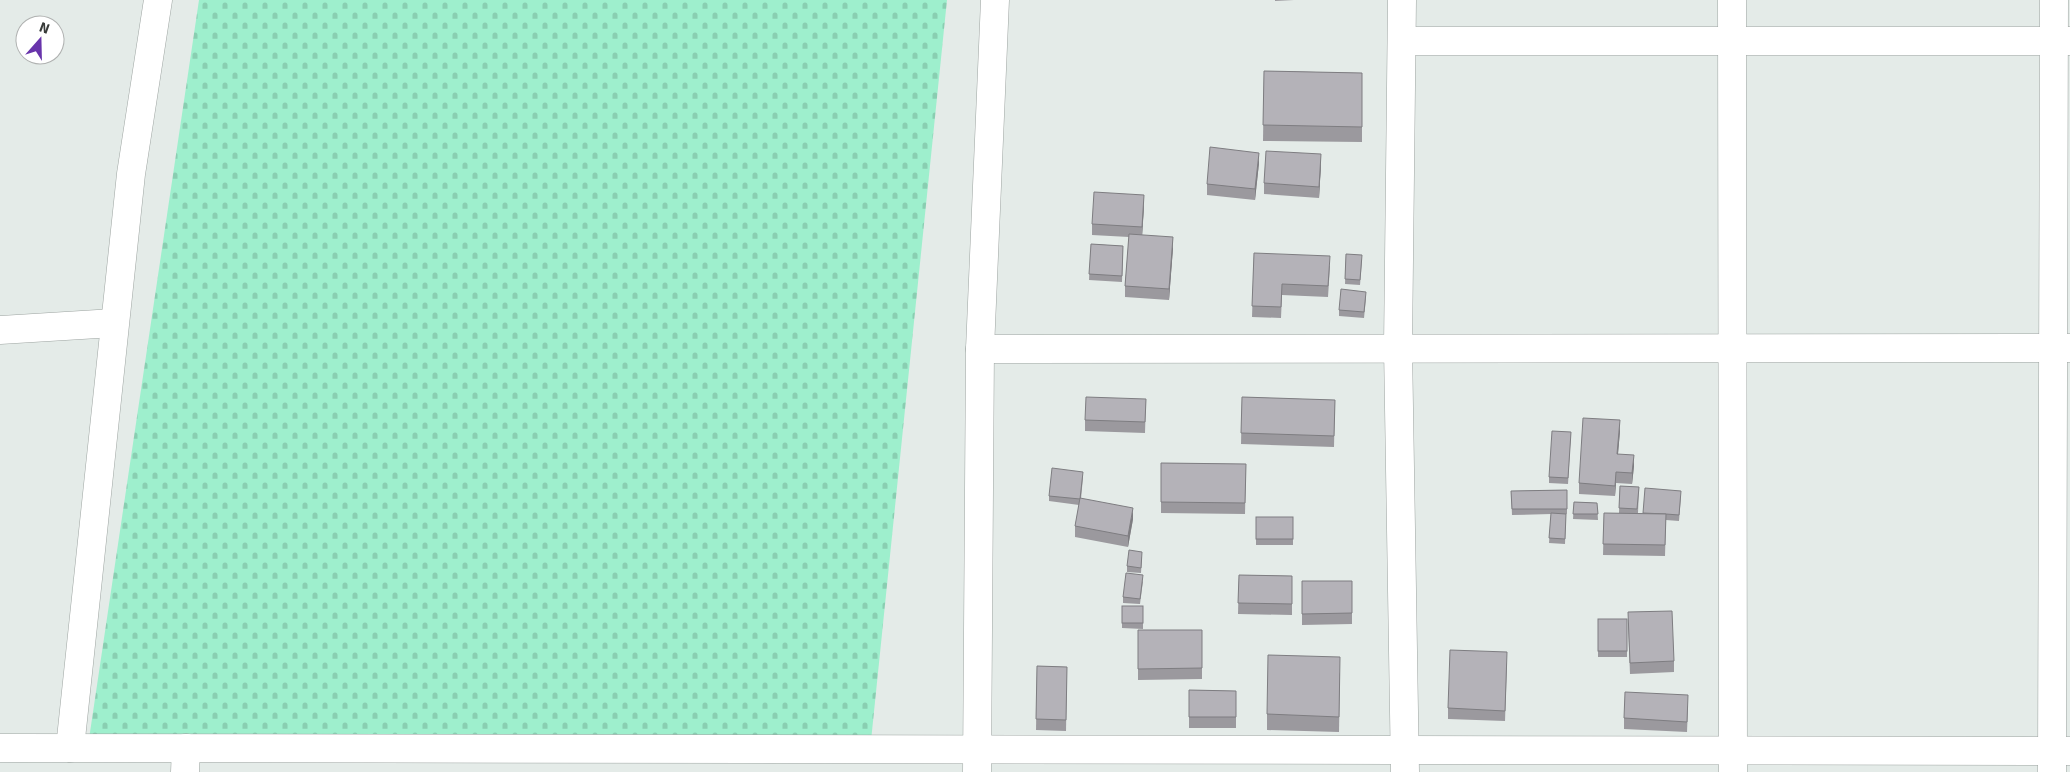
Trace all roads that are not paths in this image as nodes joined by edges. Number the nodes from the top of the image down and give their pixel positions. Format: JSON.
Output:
{"nodes":[{"id":1,"x":158,"y":0,"type":"edge"},
{"id":2,"x":996,"y":0,"type":"edge"},
{"id":3,"x":1402,"y":0,"type":"edge"},
{"id":4,"x":1732,"y":0,"type":"edge"},
{"id":5,"x":2054,"y":0,"type":"edge"},
{"id":6,"x":1402,"y":41,"type":"junction"},
{"id":7,"x":1732,"y":41,"type":"junction"},
{"id":8,"x":2062,"y":41,"type":"edge"},
{"id":9,"x":114,"y":323,"type":"junction"},
{"id":10,"x":0,"y":330,"type":"edge"},
{"id":11,"x":1398,"y":347,"type":"junction"},
{"id":12,"x":1732,"y":348,"type":"junction"},
{"id":13,"x":2061,"y":348,"type":"edge"},
{"id":14,"x":980,"y":350,"type":"junction"},
{"id":15,"x":0,"y":748,"type":"edge"},
{"id":16,"x":70,"y":748,"type":"junction"},
{"id":17,"x":2058,"y":758,"type":"edge"},
{"id":18,"x":186,"y":760,"type":"edge"},
{"id":19,"x":977,"y":761,"type":"edge"},
{"id":20,"x":1405,"y":761,"type":"edge"},
{"id":21,"x":1733,"y":761,"type":"edge"}],
"edges":[{"from":1,"to":9,"type":"street"},
{"from":2,"to":14,"type":"street"},
{"from":3,"to":6,"type":"street"},
{"from":4,"to":7,"type":"street"},
{"from":5,"to":8,"type":"street"},
{"from":6,"to":7,"type":"street"},
{"from":6,"to":11,"type":"street"},
{"from":7,"to":8,"type":"street"},
{"from":7,"to":12,"type":"street"},
{"from":8,"to":13,"type":"street"},
{"from":9,"to":10,"type":"street"},
{"from":9,"to":16,"type":"street"},
{"from":11,"to":12,"type":"street"},
{"from":11,"to":14,"type":"street"},
{"from":11,"to":20,"type":"street"},
{"from":12,"to":13,"type":"street"},
{"from":12,"to":21,"type":"street"},
{"from":13,"to":17,"type":"street"},
{"from":14,"to":19,"type":"street"},
{"from":15,"to":16,"type":"street"},
{"from":16,"to":18,"type":"street"},
{"from":17,"to":21,"type":"street"},
{"from":18,"to":19,"type":"street"},
{"from":19,"to":20,"type":"street"},
{"from":20,"to":21,"type":"street"}]}
